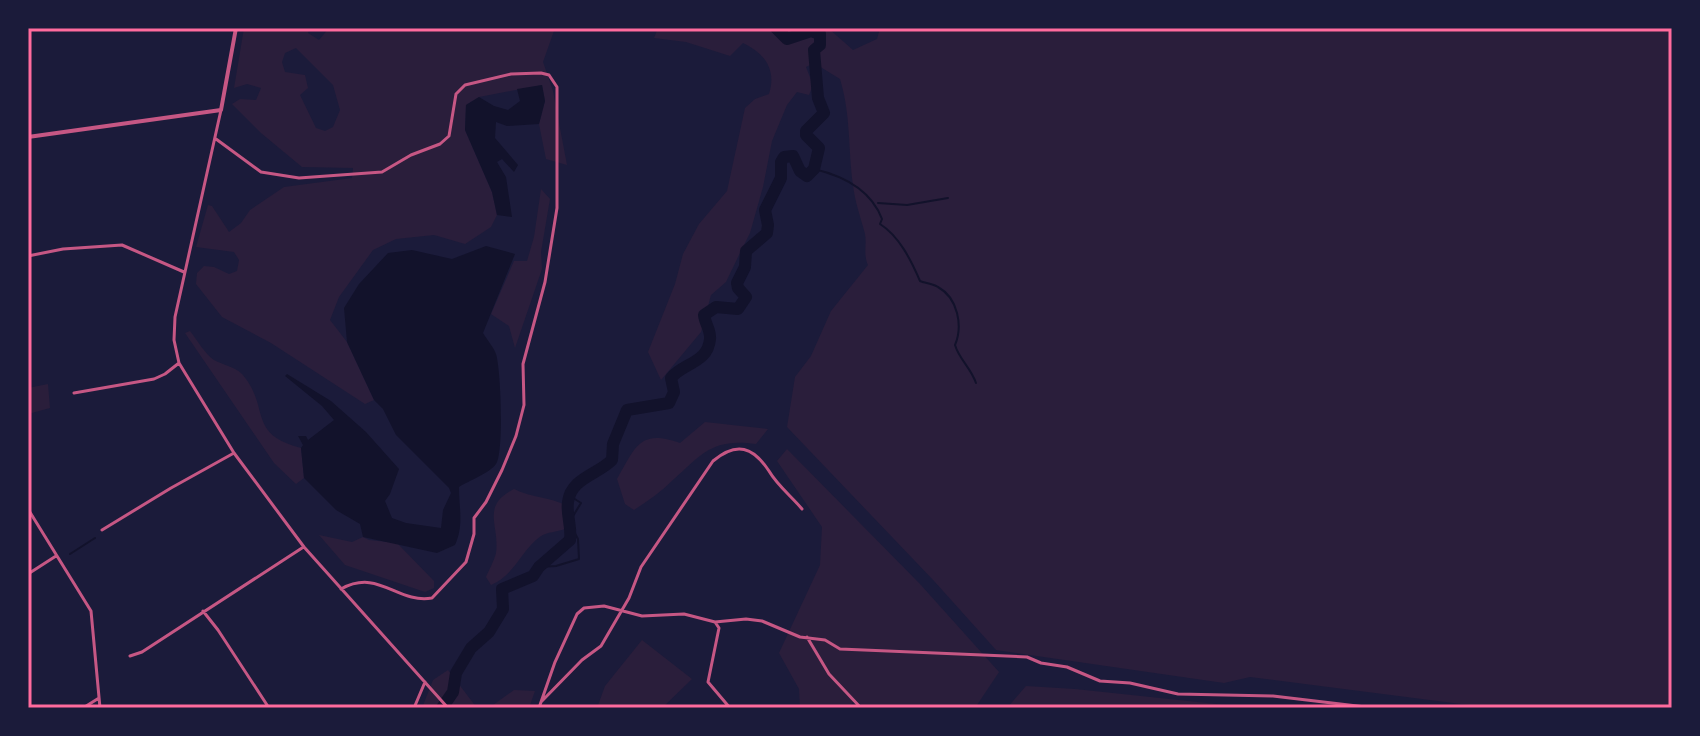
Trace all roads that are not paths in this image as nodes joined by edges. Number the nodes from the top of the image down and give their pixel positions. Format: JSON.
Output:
{"nodes":[{"id":1,"x":236,"y":28,"type":"edge"},
{"id":2,"x":221,"y":110,"type":"junction"},
{"id":3,"x":28,"y":137,"type":"edge"},
{"id":4,"x":216,"y":139,"type":"junction"},
{"id":5,"x":28,"y":256,"type":"edge"},
{"id":6,"x":184,"y":272,"type":"junction"},
{"id":7,"x":179,"y":363,"type":"junction"},
{"id":8,"x":74,"y":393,"type":"dead end"},
{"id":9,"x":234,"y":453,"type":"junction"},
{"id":10,"x":28,"y":509,"type":"edge"},
{"id":11,"x":802,"y":509,"type":"dead end"},
{"id":12,"x":102,"y":530,"type":"dead end"},
{"id":13,"x":304,"y":547,"type":"junction"},
{"id":14,"x":56,"y":556,"type":"junction"},
{"id":15,"x":28,"y":574,"type":"edge"},
{"id":16,"x":341,"y":589,"type":"junction"},
{"id":17,"x":620,"y":610,"type":"junction"},
{"id":18,"x":203,"y":611,"type":"junction"},
{"id":19,"x":715,"y":622,"type":"junction"},
{"id":20,"x":807,"y":637,"type":"junction"},
{"id":21,"x":130,"y":656,"type":"dead end"},
{"id":22,"x":425,"y":682,"type":"junction"},
{"id":23,"x":99,"y":698,"type":"junction"},
{"id":24,"x":541,"y":702,"type":"junction"},
{"id":25,"x":83,"y":708,"type":"edge"},
{"id":26,"x":100,"y":708,"type":"edge"},
{"id":27,"x":269,"y":708,"type":"edge"},
{"id":28,"x":414,"y":708,"type":"edge"},
{"id":29,"x":448,"y":708,"type":"edge"},
{"id":30,"x":539,"y":708,"type":"edge"},
{"id":31,"x":730,"y":708,"type":"edge"},
{"id":32,"x":861,"y":708,"type":"edge"},
{"id":33,"x":1374,"y":708,"type":"edge"}],
"edges":[{"from":1,"to":2,"type":"street"},
{"from":2,"to":3,"type":"street"},
{"from":2,"to":4,"type":"street"},
{"from":4,"to":6,"type":"street"},
{"from":4,"to":16,"type":"street"},
{"from":5,"to":6,"type":"street"},
{"from":6,"to":7,"type":"street"},
{"from":7,"to":8,"type":"street"},
{"from":7,"to":9,"type":"street"},
{"from":9,"to":12,"type":"street"},
{"from":9,"to":13,"type":"street"},
{"from":10,"to":14,"type":"street"},
{"from":11,"to":17,"type":"street"},
{"from":13,"to":16,"type":"street"},
{"from":13,"to":18,"type":"street"},
{"from":14,"to":15,"type":"street"},
{"from":14,"to":23,"type":"street"},
{"from":16,"to":22,"type":"street"},
{"from":17,"to":19,"type":"street"},
{"from":17,"to":24,"type":"street"},
{"from":17,"to":24,"type":"street"},
{"from":18,"to":21,"type":"street"},
{"from":18,"to":27,"type":"street"},
{"from":19,"to":20,"type":"street"},
{"from":19,"to":31,"type":"street"},
{"from":20,"to":32,"type":"street"},
{"from":20,"to":33,"type":"street"},
{"from":22,"to":28,"type":"street"},
{"from":22,"to":29,"type":"street"},
{"from":23,"to":25,"type":"street"},
{"from":23,"to":26,"type":"street"},
{"from":24,"to":30,"type":"street"}]}
